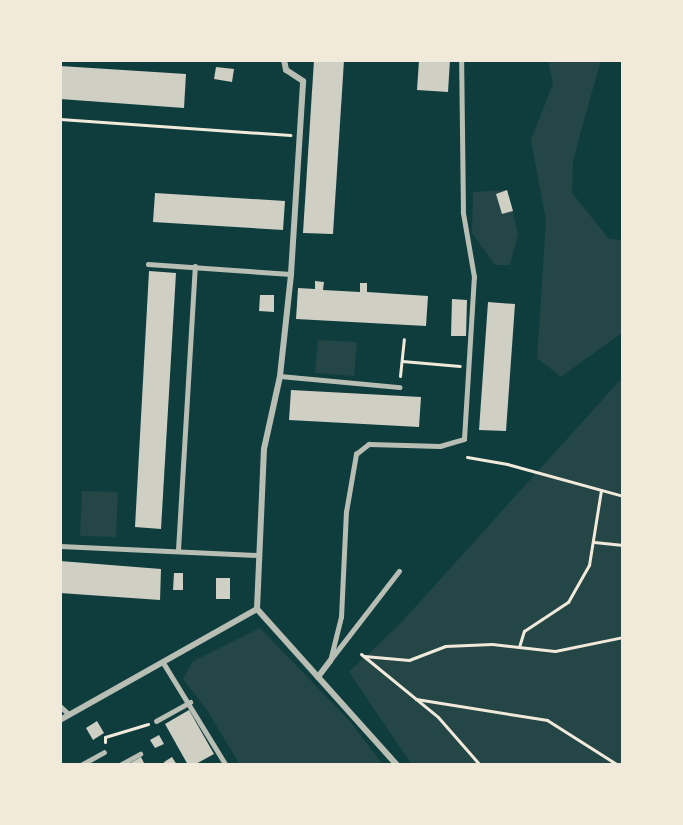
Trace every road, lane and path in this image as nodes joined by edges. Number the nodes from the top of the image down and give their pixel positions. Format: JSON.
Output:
{"nodes":[{"id":1,"x":284,"y":60,"type":"edge"},
{"id":2,"x":461,"y":60,"type":"edge"},
{"id":3,"x":60,"y":119,"type":"edge"},
{"id":4,"x":298,"y":135,"type":"junction"},
{"id":5,"x":148,"y":264,"type":"dead end"},
{"id":6,"x":195,"y":267,"type":"junction"},
{"id":7,"x":291,"y":274,"type":"junction"},
{"id":8,"x":404,"y":339,"type":"dead end"},
{"id":9,"x":402,"y":361,"type":"junction"},
{"id":10,"x":468,"y":367,"type":"junction"},
{"id":11,"x":280,"y":376,"type":"junction"},
{"id":12,"x":399,"y":387,"type":"joint"},
{"id":13,"x":467,"y":457,"type":"dead end"},
{"id":14,"x":601,"y":490,"type":"junction"},
{"id":15,"x":623,"y":496,"type":"edge"},
{"id":16,"x":594,"y":542,"type":"junction"},
{"id":17,"x":623,"y":545,"type":"edge"},
{"id":18,"x":60,"y":546,"type":"edge"},
{"id":19,"x":178,"y":550,"type":"junction"},
{"id":20,"x":257,"y":555,"type":"junction"},
{"id":21,"x":399,"y":570,"type":"dead end"},
{"id":22,"x":257,"y":609,"type":"junction"},
{"id":23,"x":623,"y":637,"type":"edge"},
{"id":24,"x":519,"y":647,"type":"junction"},
{"id":25,"x":330,"y":661,"type":"junction"},
{"id":26,"x":164,"y":662,"type":"junction"},
{"id":27,"x":318,"y":677,"type":"junction"},
{"id":28,"x":416,"y":699,"type":"junction"},
{"id":29,"x":190,"y":702,"type":"junction"},
{"id":30,"x":60,"y":706,"type":"edge"},
{"id":31,"x":69,"y":714,"type":"junction"},
{"id":32,"x":60,"y":720,"type":"edge"},
{"id":33,"x":156,"y":721,"type":"joint"},
{"id":34,"x":104,"y":752,"type":"joint"},
{"id":35,"x":140,"y":754,"type":"dead end"},
{"id":36,"x":81,"y":765,"type":"edge"},
{"id":37,"x":120,"y":765,"type":"edge"},
{"id":38,"x":226,"y":765,"type":"edge"},
{"id":39,"x":397,"y":765,"type":"edge"},
{"id":40,"x":480,"y":765,"type":"edge"},
{"id":41,"x":618,"y":765,"type":"edge"}],
"edges":[{"from":1,"to":4,"type":"street"},
{"from":2,"to":10,"type":"lane"},
{"from":3,"to":4,"type":"path"},
{"from":4,"to":7,"type":"street"},
{"from":5,"to":6,"type":"lane"},
{"from":6,"to":7,"type":"lane"},
{"from":6,"to":19,"type":"lane"},
{"from":7,"to":11,"type":"street"},
{"from":8,"to":9,"type":"path"},
{"from":9,"to":10,"type":"path"},
{"from":9,"to":12,"type":"path"},
{"from":10,"to":25,"type":"lane"},
{"from":11,"to":12,"type":"lane"},
{"from":11,"to":20,"type":"street"},
{"from":13,"to":14,"type":"path"},
{"from":14,"to":15,"type":"path"},
{"from":14,"to":16,"type":"path"},
{"from":16,"to":17,"type":"path"},
{"from":16,"to":24,"type":"path"},
{"from":18,"to":19,"type":"lane"},
{"from":19,"to":20,"type":"lane"},
{"from":20,"to":22,"type":"street"},
{"from":21,"to":25,"type":"lane"},
{"from":22,"to":26,"type":"street"},
{"from":22,"to":27,"type":"street"},
{"from":23,"to":24,"type":"path"},
{"from":24,"to":28,"type":"path"},
{"from":25,"to":27,"type":"street"},
{"from":26,"to":29,"type":"lane"},
{"from":26,"to":31,"type":"street"},
{"from":27,"to":39,"type":"street"},
{"from":28,"to":40,"type":"path"},
{"from":28,"to":41,"type":"path"},
{"from":29,"to":33,"type":"lane"},
{"from":29,"to":38,"type":"lane"},
{"from":30,"to":31,"type":"lane"},
{"from":31,"to":32,"type":"street"},
{"from":33,"to":34,"type":"path"},
{"from":34,"to":36,"type":"lane"},
{"from":35,"to":37,"type":"lane"}]}
